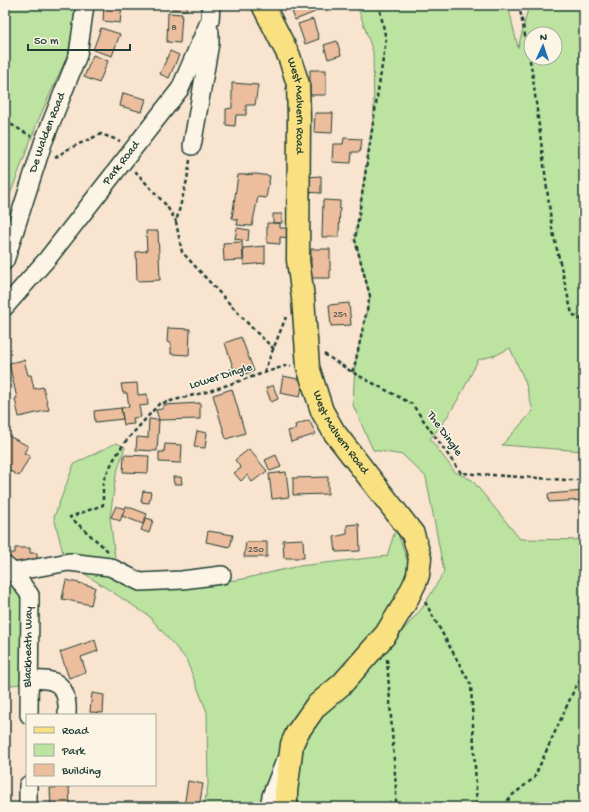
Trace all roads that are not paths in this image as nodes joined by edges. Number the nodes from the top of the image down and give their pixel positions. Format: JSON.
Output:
{"nodes":[{"id":1,"x":85,"y":5,"type":"edge"},
{"id":2,"x":263,"y":5,"type":"edge"},
{"id":3,"x":211,"y":12,"type":"edge"},
{"id":4,"x":192,"y":146,"type":"road end"},
{"id":5,"x":5,"y":261,"type":"edge"},
{"id":6,"x":5,"y":307,"type":"edge"},
{"id":7,"x":9,"y":569,"type":"edge"},
{"id":8,"x":222,"y":575,"type":"dead end"},
{"id":9,"x":29,"y":680,"type":"junction"},
{"id":10,"x":29,"y":714,"type":"edge"},
{"id":11,"x":67,"y":714,"type":"edge"},
{"id":12,"x":292,"y":744,"type":"junction"},
{"id":13,"x":28,"y":786,"type":"edge"},
{"id":14,"x":28,"y":807,"type":"edge"},
{"id":15,"x":269,"y":807,"type":"edge"},
{"id":16,"x":286,"y":807,"type":"edge"}],
"edges":[{"from":1,"to":5,"type":"street","name":"De Walden Road"},
{"from":2,"to":12,"type":"main road","name":"West Malvern Road"},
{"from":3,"to":4,"type":"street"},
{"from":3,"to":6,"type":"street","name":"Park Road"},
{"from":7,"to":8,"type":"street"},
{"from":7,"to":9,"type":"street","name":"Blackheath Way"},
{"from":9,"to":10,"type":"street","name":"Blackheath Way"},
{"from":9,"to":11,"type":"street"},
{"from":12,"to":15,"type":"street"},
{"from":12,"to":16,"type":"main road","name":"West Malvern Road"},
{"from":13,"to":14,"type":"street"}]}
